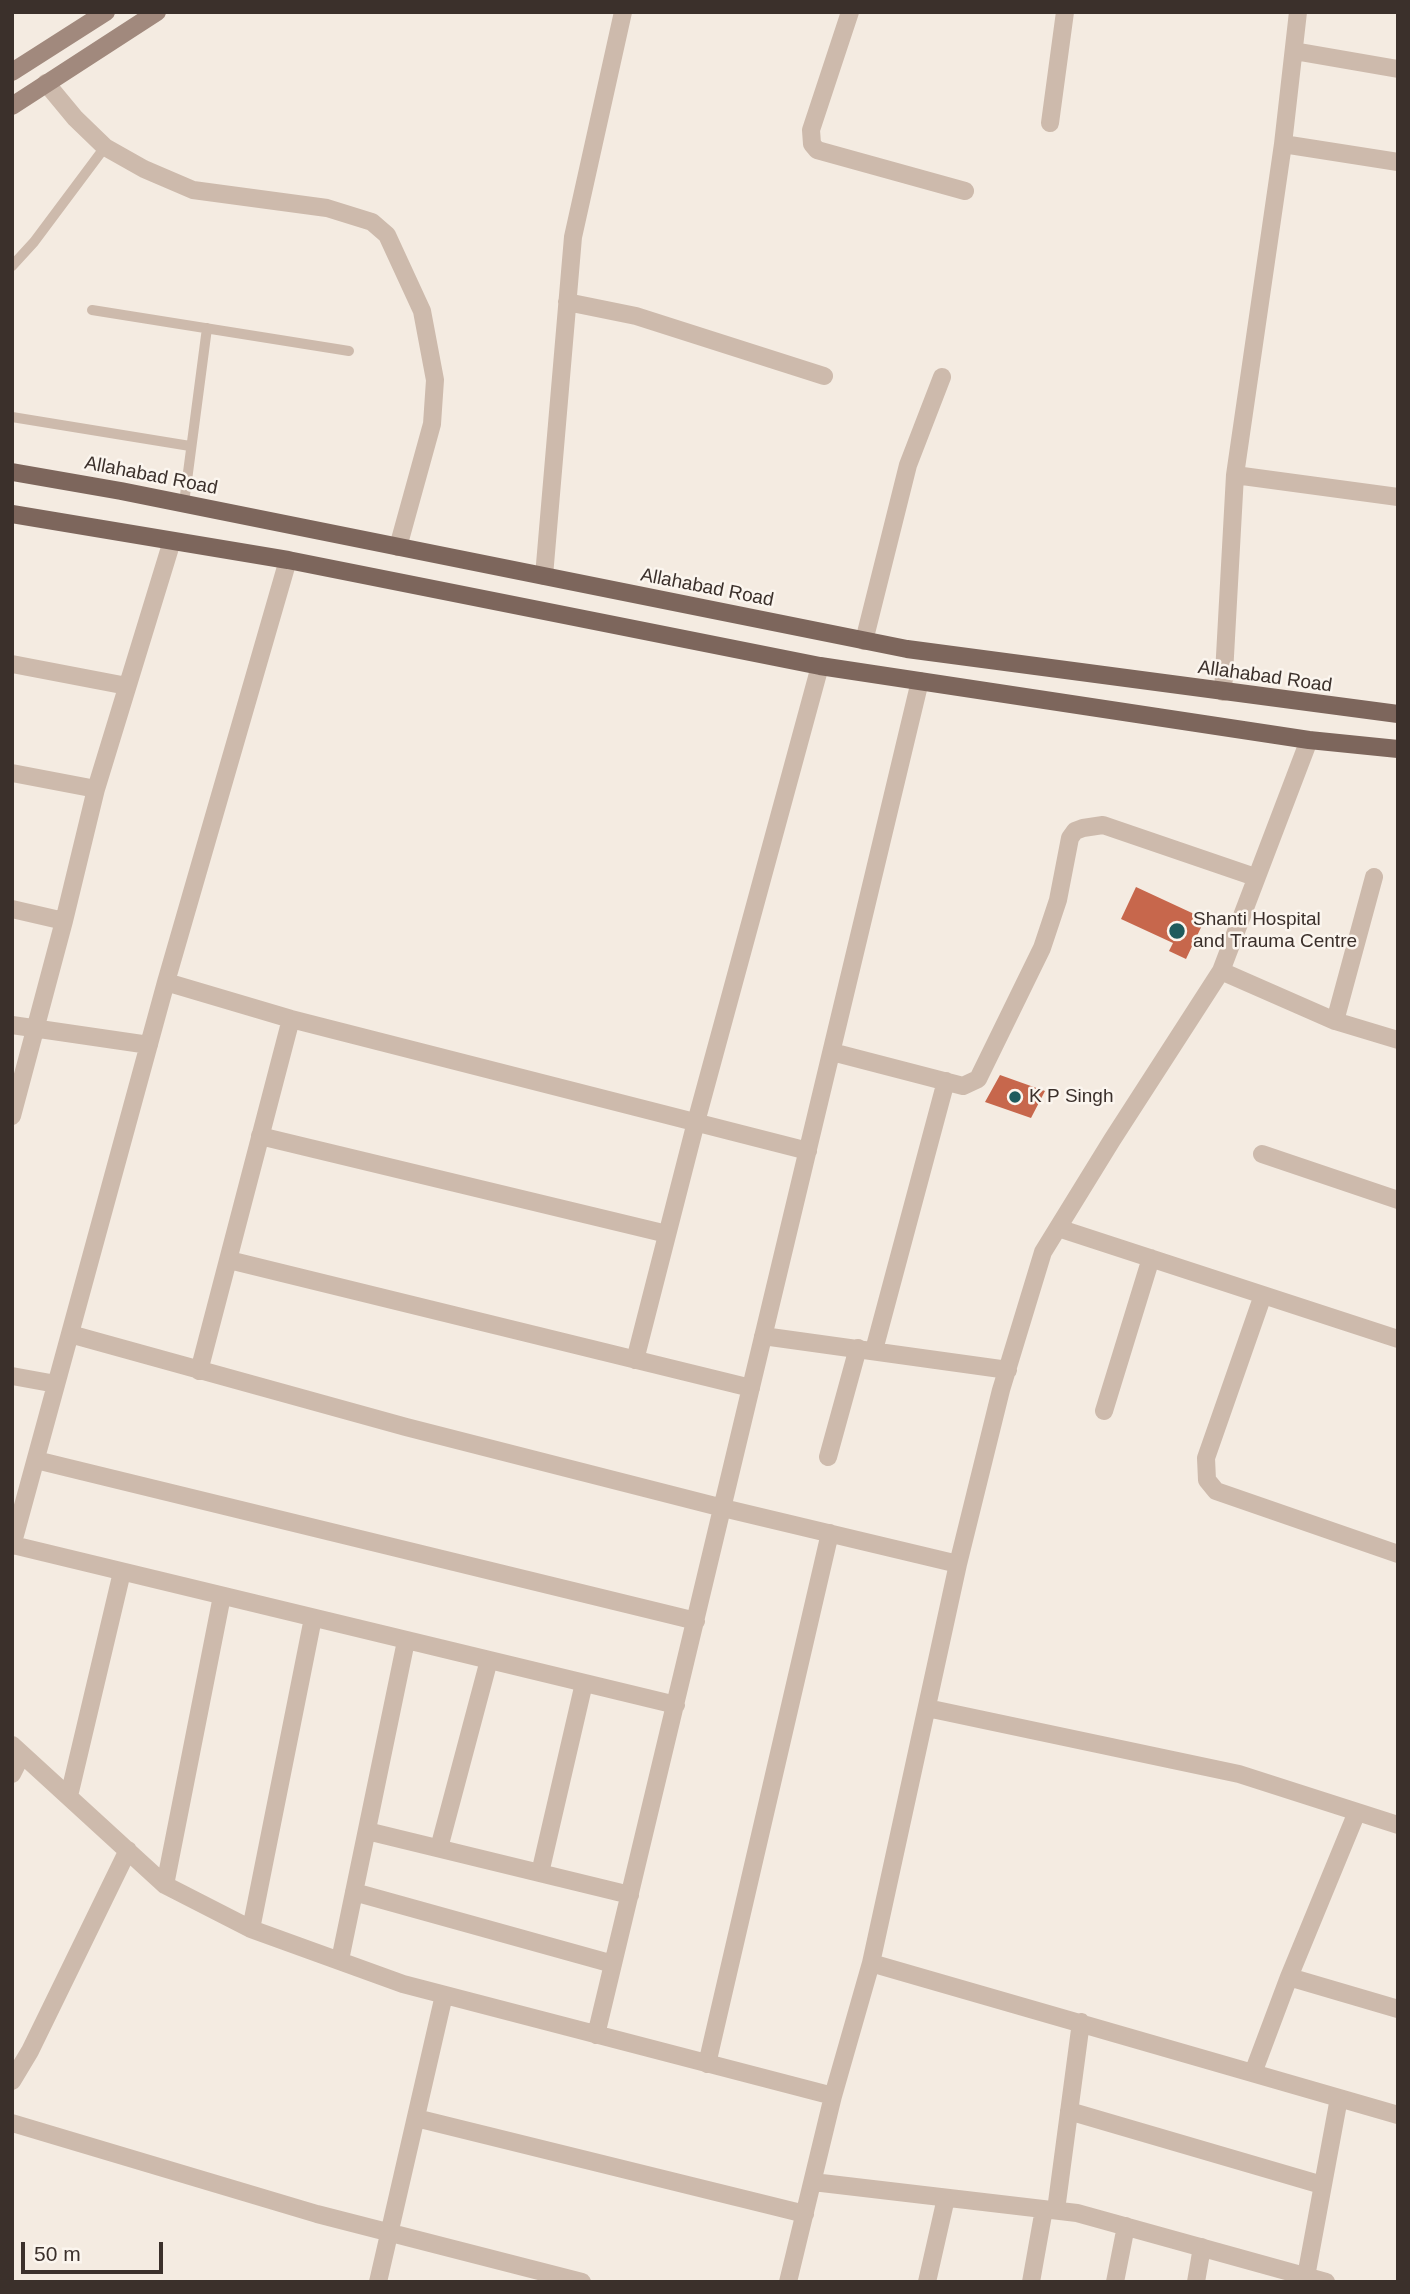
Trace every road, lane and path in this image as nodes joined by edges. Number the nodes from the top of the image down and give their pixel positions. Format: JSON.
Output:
{"nodes":[{"id":1,"x":106,"y":12,"type":"edge"},
{"id":2,"x":157,"y":12,"type":"edge"},
{"id":3,"x":623,"y":12,"type":"edge"},
{"id":4,"x":850,"y":12,"type":"edge"},
{"id":5,"x":1065,"y":12,"type":"edge"},
{"id":6,"x":1298,"y":12,"type":"edge"},
{"id":7,"x":1294,"y":51,"type":"junction"},
{"id":8,"x":1398,"y":69,"type":"edge"},
{"id":9,"x":12,"y":72,"type":"edge"},
{"id":10,"x":46,"y":83,"type":"junction"},
{"id":11,"x":13,"y":104,"type":"edge"},
{"id":12,"x":1050,"y":123,"type":"dead end"},
{"id":13,"x":1283,"y":144,"type":"junction"},
{"id":14,"x":105,"y":147,"type":"junction"},
{"id":15,"x":1398,"y":162,"type":"edge"},
{"id":16,"x":965,"y":191,"type":"dead end"},
{"id":17,"x":12,"y":266,"type":"edge"},
{"id":18,"x":568,"y":302,"type":"junction"},
{"id":19,"x":92,"y":310,"type":"dead end"},
{"id":20,"x":207,"y":328,"type":"junction"},
{"id":21,"x":349,"y":351,"type":"dead end"},
{"id":22,"x":824,"y":376,"type":"dead end"},
{"id":23,"x":942,"y":377,"type":"dead end"},
{"id":24,"x":12,"y":417,"type":"edge"},
{"id":25,"x":190,"y":446,"type":"junction"},
{"id":26,"x":12,"y":472,"type":"edge"},
{"id":27,"x":1235,"y":475,"type":"junction"},
{"id":28,"x":1398,"y":497,"type":"edge"},
{"id":29,"x":184,"y":503,"type":"junction"},
{"id":30,"x":12,"y":514,"type":"edge"},
{"id":31,"x":172,"y":541,"type":"junction"},
{"id":32,"x":398,"y":547,"type":"junction"},
{"id":33,"x":288,"y":560,"type":"junction"},
{"id":34,"x":544,"y":576,"type":"junction"},
{"id":35,"x":864,"y":641,"type":"junction"},
{"id":36,"x":12,"y":664,"type":"edge"},
{"id":37,"x":820,"y":666,"type":"junction"},
{"id":38,"x":920,"y":681,"type":"junction"},
{"id":39,"x":127,"y":686,"type":"junction"},
{"id":40,"x":1223,"y":692,"type":"junction"},
{"id":41,"x":1398,"y":714,"type":"edge"},
{"id":42,"x":1308,"y":740,"type":"junction"},
{"id":43,"x":1398,"y":749,"type":"edge"},
{"id":44,"x":12,"y":773,"type":"edge"},
{"id":45,"x":96,"y":789,"type":"junction"},
{"id":46,"x":1255,"y":877,"type":"junction"},
{"id":47,"x":1374,"y":877,"type":"dead end"},
{"id":48,"x":12,"y":909,"type":"edge"},
{"id":49,"x":64,"y":921,"type":"junction"},
{"id":50,"x":1222,"y":971,"type":"junction"},
{"id":51,"x":166,"y":982,"type":"junction"},
{"id":52,"x":292,"y":1019,"type":"junction"},
{"id":53,"x":1335,"y":1021,"type":"junction"},
{"id":54,"x":12,"y":1025,"type":"edge"},
{"id":55,"x":36,"y":1029,"type":"junction"},
{"id":56,"x":1398,"y":1040,"type":"edge"},
{"id":57,"x":149,"y":1045,"type":"junction"},
{"id":58,"x":832,"y":1052,"type":"junction"},
{"id":59,"x":946,"y":1081,"type":"junction"},
{"id":60,"x":12,"y":1116,"type":"edge"},
{"id":61,"x":696,"y":1122,"type":"junction"},
{"id":62,"x":260,"y":1136,"type":"junction"},
{"id":63,"x":808,"y":1151,"type":"junction"},
{"id":64,"x":1262,"y":1154,"type":"dead end"},
{"id":65,"x":1398,"y":1200,"type":"edge"},
{"id":66,"x":1058,"y":1228,"type":"junction"},
{"id":67,"x":667,"y":1234,"type":"junction"},
{"id":68,"x":1151,"y":1258,"type":"junction"},
{"id":69,"x":229,"y":1260,"type":"junction"},
{"id":70,"x":1263,"y":1295,"type":"junction"},
{"id":71,"x":70,"y":1334,"type":"junction"},
{"id":72,"x":764,"y":1336,"type":"junction"},
{"id":73,"x":1398,"y":1339,"type":"edge"},
{"id":74,"x":867,"y":1349,"type":"junction"},
{"id":75,"x":635,"y":1360,"type":"junction"},
{"id":76,"x":1007,"y":1370,"type":"junction"},
{"id":77,"x":199,"y":1371,"type":"junction"},
{"id":78,"x":12,"y":1376,"type":"edge"},
{"id":79,"x":56,"y":1384,"type":"junction"},
{"id":80,"x":751,"y":1388,"type":"junction"},
{"id":81,"x":1104,"y":1411,"type":"dead end"},
{"id":82,"x":828,"y":1457,"type":"dead end"},
{"id":83,"x":36,"y":1460,"type":"junction"},
{"id":84,"x":723,"y":1508,"type":"junction"},
{"id":85,"x":830,"y":1533,"type":"junction"},
{"id":86,"x":12,"y":1546,"type":"edge"},
{"id":87,"x":1398,"y":1554,"type":"edge"},
{"id":88,"x":958,"y":1564,"type":"junction"},
{"id":89,"x":122,"y":1572,"type":"junction"},
{"id":90,"x":222,"y":1596,"type":"junction"},
{"id":91,"x":313,"y":1618,"type":"junction"},
{"id":92,"x":696,"y":1621,"type":"junction"},
{"id":93,"x":406,"y":1641,"type":"junction"},
{"id":94,"x":489,"y":1660,"type":"junction"},
{"id":95,"x":584,"y":1683,"type":"junction"},
{"id":96,"x":676,"y":1705,"type":"junction"},
{"id":97,"x":927,"y":1708,"type":"junction"},
{"id":98,"x":17,"y":1749,"type":"edge"},
{"id":99,"x":12,"y":1774,"type":"edge"},
{"id":100,"x":69,"y":1796,"type":"junction"},
{"id":101,"x":1357,"y":1812,"type":"junction"},
{"id":102,"x":1398,"y":1825,"type":"edge"},
{"id":103,"x":367,"y":1830,"type":"junction"},
{"id":104,"x":439,"y":1848,"type":"junction"},
{"id":105,"x":128,"y":1850,"type":"junction"},
{"id":106,"x":540,"y":1873,"type":"junction"},
{"id":107,"x":164,"y":1885,"type":"junction"},
{"id":108,"x":354,"y":1892,"type":"junction"},
{"id":109,"x":630,"y":1895,"type":"junction"},
{"id":110,"x":251,"y":1929,"type":"junction"},
{"id":111,"x":340,"y":1960,"type":"junction"},
{"id":112,"x":871,"y":1963,"type":"junction"},
{"id":113,"x":613,"y":1964,"type":"junction"},
{"id":114,"x":1289,"y":1977,"type":"junction"},
{"id":115,"x":444,"y":1995,"type":"junction"},
{"id":116,"x":1398,"y":2009,"type":"edge"},
{"id":117,"x":1081,"y":2022,"type":"junction"},
{"id":118,"x":596,"y":2035,"type":"junction"},
{"id":119,"x":707,"y":2063,"type":"junction"},
{"id":120,"x":1253,"y":2073,"type":"junction"},
{"id":121,"x":12,"y":2081,"type":"edge"},
{"id":122,"x":833,"y":2096,"type":"junction"},
{"id":123,"x":1339,"y":2098,"type":"junction"},
{"id":124,"x":1069,"y":2111,"type":"junction"},
{"id":125,"x":1398,"y":2115,"type":"edge"},
{"id":126,"x":416,"y":2118,"type":"junction"},
{"id":127,"x":12,"y":2123,"type":"edge"},
{"id":128,"x":813,"y":2182,"type":"junction"},
{"id":129,"x":1322,"y":2185,"type":"junction"},
{"id":130,"x":946,"y":2197,"type":"junction"},
{"id":131,"x":1050,"y":2210,"type":"junction"},
{"id":132,"x":805,"y":2214,"type":"junction"},
{"id":133,"x":1125,"y":2226,"type":"junction"},
{"id":134,"x":390,"y":2232,"type":"junction"},
{"id":135,"x":1202,"y":2247,"type":"junction"},
{"id":136,"x":1305,"y":2279,"type":"edge"},
{"id":137,"x":378,"y":2282,"type":"edge"},
{"id":138,"x":582,"y":2282,"type":"edge"},
{"id":139,"x":788,"y":2282,"type":"edge"},
{"id":140,"x":928,"y":2282,"type":"edge"},
{"id":141,"x":1031,"y":2282,"type":"edge"},
{"id":142,"x":1115,"y":2282,"type":"edge"},
{"id":143,"x":1196,"y":2282,"type":"edge"},
{"id":144,"x":1326,"y":2282,"type":"edge"}],
"edges":[{"from":1,"to":9,"type":"main road"},
{"from":2,"to":10,"type":"main road"},
{"from":3,"to":18,"type":"street"},
{"from":4,"to":16,"type":"street"},
{"from":5,"to":12,"type":"street"},
{"from":6,"to":7,"type":"street"},
{"from":7,"to":8,"type":"street"},
{"from":7,"to":13,"type":"street"},
{"from":10,"to":11,"type":"main road"},
{"from":10,"to":14,"type":"street"},
{"from":13,"to":15,"type":"street"},
{"from":13,"to":27,"type":"street"},
{"from":14,"to":17,"type":"lane"},
{"from":14,"to":32,"type":"street"},
{"from":18,"to":22,"type":"street"},
{"from":18,"to":34,"type":"street"},
{"from":19,"to":20,"type":"lane"},
{"from":20,"to":21,"type":"lane"},
{"from":20,"to":25,"type":"lane"},
{"from":23,"to":35,"type":"street"},
{"from":24,"to":25,"type":"lane"},
{"from":25,"to":29,"type":"lane"},
{"from":26,"to":29,"type":"main road","name":"Allahabad Road"},
{"from":27,"to":28,"type":"street"},
{"from":27,"to":40,"type":"street"},
{"from":29,"to":32,"type":"main road","name":"Allahabad Road"},
{"from":30,"to":31,"type":"main road"},
{"from":31,"to":33,"type":"main road"},
{"from":31,"to":39,"type":"street"},
{"from":32,"to":34,"type":"main road","name":"Allahabad Road"},
{"from":33,"to":37,"type":"main road"},
{"from":33,"to":51,"type":"street"},
{"from":34,"to":35,"type":"main road","name":"Allahabad Road"},
{"from":35,"to":40,"type":"main road","name":"Allahabad Road"},
{"from":36,"to":39,"type":"street"},
{"from":37,"to":38,"type":"main road"},
{"from":37,"to":61,"type":"street"},
{"from":38,"to":42,"type":"main road"},
{"from":38,"to":58,"type":"street"},
{"from":39,"to":45,"type":"street"},
{"from":40,"to":41,"type":"main road","name":"Allahabad Road"},
{"from":42,"to":43,"type":"main road"},
{"from":42,"to":46,"type":"street"},
{"from":44,"to":45,"type":"street"},
{"from":45,"to":49,"type":"street"},
{"from":46,"to":50,"type":"street"},
{"from":46,"to":59,"type":"street"},
{"from":47,"to":53,"type":"street"},
{"from":48,"to":49,"type":"street"},
{"from":49,"to":55,"type":"street"},
{"from":50,"to":53,"type":"street"},
{"from":50,"to":66,"type":"street"},
{"from":51,"to":52,"type":"street"},
{"from":51,"to":57,"type":"street"},
{"from":52,"to":61,"type":"street"},
{"from":52,"to":62,"type":"street"},
{"from":53,"to":56,"type":"street"},
{"from":54,"to":55,"type":"street"},
{"from":55,"to":57,"type":"street"},
{"from":55,"to":60,"type":"street"},
{"from":57,"to":71,"type":"street"},
{"from":58,"to":59,"type":"street"},
{"from":58,"to":63,"type":"street"},
{"from":59,"to":74,"type":"street"},
{"from":61,"to":63,"type":"street"},
{"from":61,"to":67,"type":"street"},
{"from":62,"to":67,"type":"street"},
{"from":62,"to":69,"type":"street"},
{"from":63,"to":72,"type":"street"},
{"from":64,"to":65,"type":"street"},
{"from":66,"to":68,"type":"street"},
{"from":66,"to":76,"type":"street"},
{"from":67,"to":75,"type":"street"},
{"from":68,"to":70,"type":"street"},
{"from":68,"to":81,"type":"street"},
{"from":69,"to":75,"type":"street"},
{"from":69,"to":77,"type":"street"},
{"from":70,"to":73,"type":"street"},
{"from":70,"to":87,"type":"street"},
{"from":71,"to":77,"type":"street"},
{"from":71,"to":79,"type":"street"},
{"from":72,"to":74,"type":"street"},
{"from":72,"to":80,"type":"street"},
{"from":74,"to":76,"type":"street"},
{"from":74,"to":82,"type":"street"},
{"from":75,"to":80,"type":"street"},
{"from":76,"to":88,"type":"street"},
{"from":77,"to":84,"type":"street"},
{"from":78,"to":79,"type":"street"},
{"from":79,"to":83,"type":"street"},
{"from":80,"to":84,"type":"street"},
{"from":83,"to":86,"type":"street"},
{"from":83,"to":92,"type":"street"},
{"from":84,"to":85,"type":"street"},
{"from":84,"to":92,"type":"street"},
{"from":85,"to":88,"type":"street"},
{"from":85,"to":119,"type":"street"},
{"from":86,"to":89,"type":"street"},
{"from":88,"to":97,"type":"street"},
{"from":89,"to":90,"type":"street"},
{"from":89,"to":100,"type":"street"},
{"from":90,"to":91,"type":"street"},
{"from":90,"to":107,"type":"street"},
{"from":91,"to":93,"type":"street"},
{"from":91,"to":110,"type":"street"},
{"from":92,"to":96,"type":"street"},
{"from":93,"to":94,"type":"street"},
{"from":93,"to":103,"type":"street"},
{"from":94,"to":95,"type":"street"},
{"from":94,"to":104,"type":"street"},
{"from":95,"to":96,"type":"street"},
{"from":95,"to":106,"type":"street"},
{"from":96,"to":109,"type":"street"},
{"from":97,"to":101,"type":"street"},
{"from":97,"to":112,"type":"street"},
{"from":98,"to":99,"type":"street"},
{"from":98,"to":100,"type":"street"},
{"from":100,"to":105,"type":"street"},
{"from":101,"to":102,"type":"street"},
{"from":101,"to":114,"type":"street"},
{"from":103,"to":104,"type":"street"},
{"from":103,"to":108,"type":"street"},
{"from":104,"to":106,"type":"street"},
{"from":105,"to":107,"type":"street"},
{"from":105,"to":121,"type":"street"},
{"from":106,"to":109,"type":"street"},
{"from":107,"to":110,"type":"street"},
{"from":108,"to":111,"type":"street"},
{"from":108,"to":113,"type":"street"},
{"from":109,"to":113,"type":"street"},
{"from":110,"to":111,"type":"street"},
{"from":111,"to":115,"type":"street"},
{"from":112,"to":117,"type":"street"},
{"from":112,"to":122,"type":"street"},
{"from":113,"to":118,"type":"street"},
{"from":114,"to":116,"type":"street"},
{"from":114,"to":120,"type":"street"},
{"from":115,"to":118,"type":"street"},
{"from":115,"to":126,"type":"street"},
{"from":117,"to":120,"type":"street"},
{"from":117,"to":124,"type":"street"},
{"from":118,"to":119,"type":"street"},
{"from":119,"to":122,"type":"street"},
{"from":120,"to":123,"type":"street"},
{"from":122,"to":128,"type":"street"},
{"from":123,"to":125,"type":"street"},
{"from":123,"to":129,"type":"street"},
{"from":124,"to":129,"type":"street"},
{"from":124,"to":131,"type":"street"},
{"from":126,"to":132,"type":"street"},
{"from":126,"to":134,"type":"street"},
{"from":127,"to":134,"type":"street"},
{"from":128,"to":130,"type":"street"},
{"from":128,"to":132,"type":"street"},
{"from":129,"to":136,"type":"street"},
{"from":130,"to":131,"type":"street"},
{"from":130,"to":140,"type":"street"},
{"from":131,"to":133,"type":"street"},
{"from":131,"to":141,"type":"street"},
{"from":132,"to":139,"type":"street"},
{"from":133,"to":135,"type":"street"},
{"from":133,"to":142,"type":"street"},
{"from":134,"to":137,"type":"street"},
{"from":134,"to":138,"type":"street"},
{"from":135,"to":136,"type":"street"},
{"from":135,"to":143,"type":"street"},
{"from":136,"to":144,"type":"street"}]}
